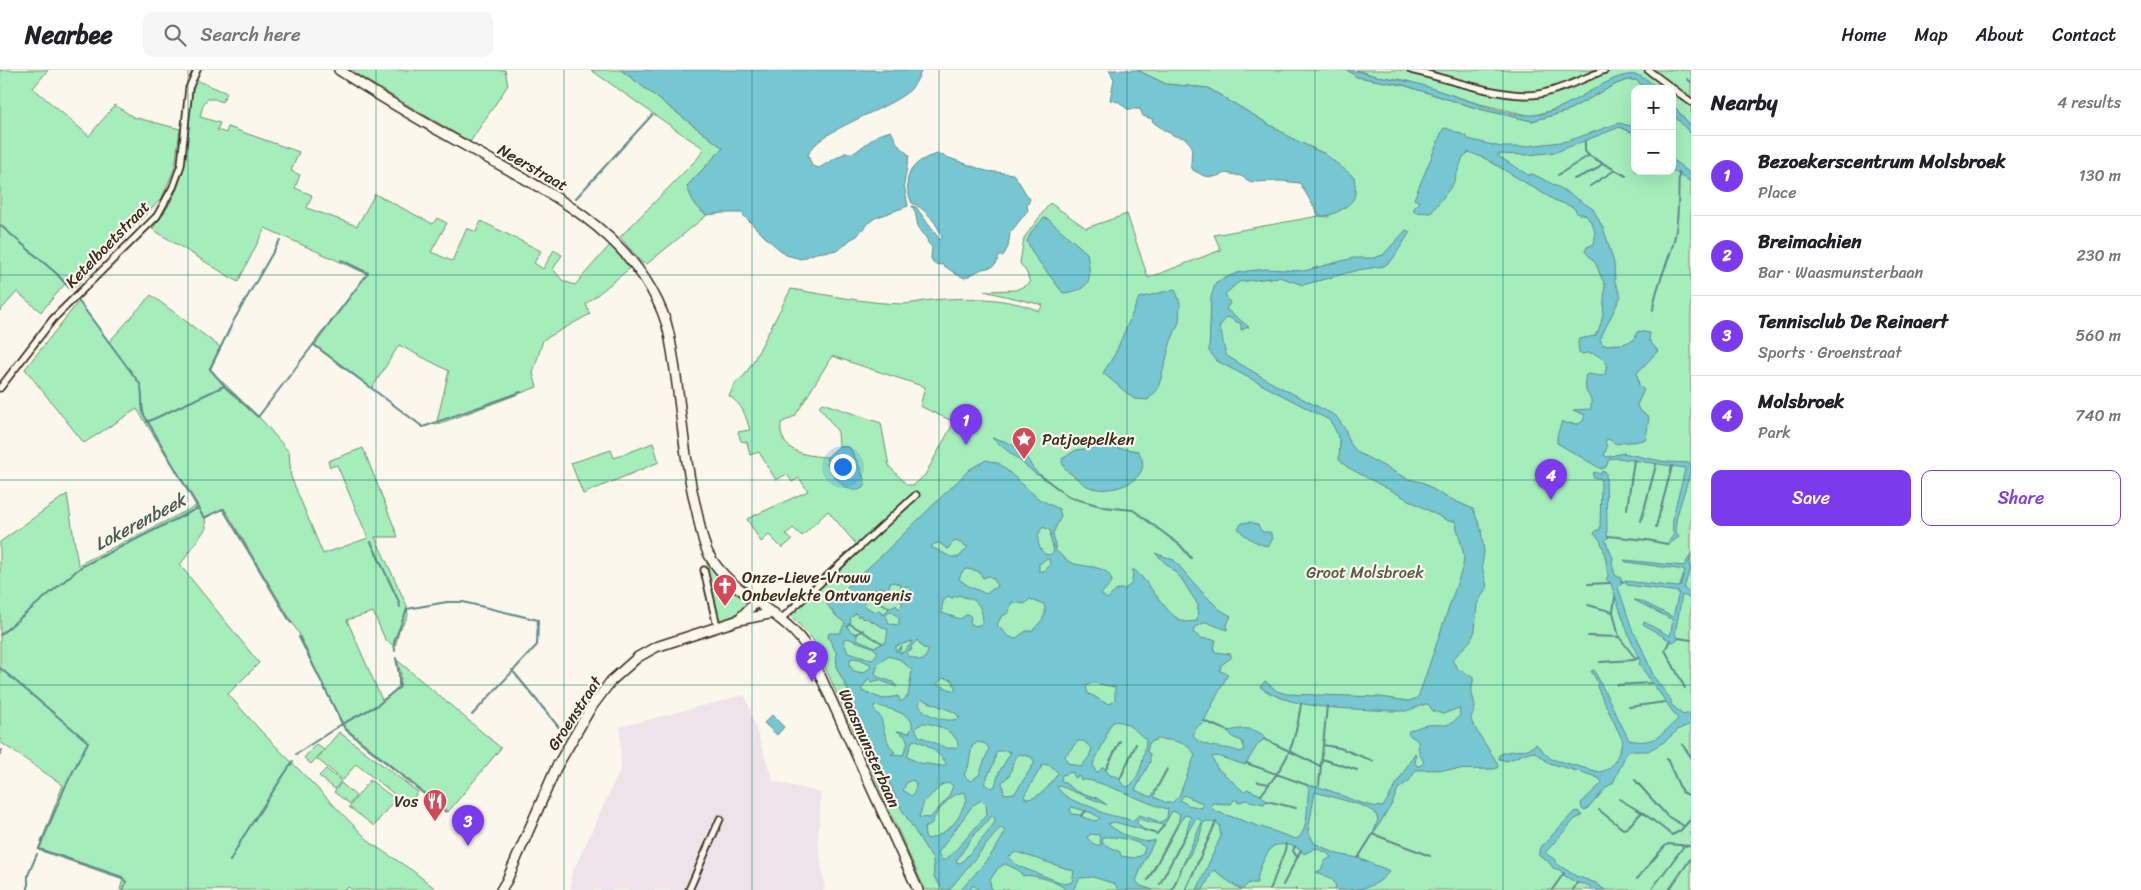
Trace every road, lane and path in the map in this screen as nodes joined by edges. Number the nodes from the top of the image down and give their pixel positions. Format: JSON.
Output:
{"nodes":[{"id":1,"x":197,"y":70,"type":"edge"},
{"id":2,"x":339,"y":70,"type":"edge"},
{"id":3,"x":1411,"y":70,"type":"edge"},
{"id":4,"x":1605,"y":70,"type":"edge"},
{"id":5,"x":1648,"y":70,"type":"edge"},
{"id":6,"x":1691,"y":102,"type":"edge"},
{"id":7,"x":669,"y":334,"type":"joint"},
{"id":8,"x":0,"y":388,"type":"edge"},
{"id":9,"x":916,"y":494,"type":"dead end"},
{"id":10,"x":704,"y":570,"type":"dead end"},
{"id":11,"x":757,"y":601,"type":"junction"},
{"id":12,"x":778,"y":616,"type":"junction"},
{"id":13,"x":738,"y":620,"type":"junction"},
{"id":14,"x":717,"y":626,"type":"junction"},
{"id":15,"x":720,"y":819,"type":"dead end"},
{"id":16,"x":501,"y":890,"type":"edge"},
{"id":17,"x":688,"y":890,"type":"edge"},
{"id":18,"x":918,"y":890,"type":"edge"}],
"edges":[{"from":1,"to":8,"type":"street","name":"Ketelboetstraat"},
{"from":2,"to":7,"type":"street","name":"Neerstraat"},
{"from":3,"to":4,"type":"street"},
{"from":5,"to":6,"type":"street"},
{"from":7,"to":11,"type":"street","name":"Waasmunsterbaan"},
{"from":9,"to":12,"type":"street"},
{"from":10,"to":14,"type":"street"},
{"from":11,"to":12,"type":"street","name":"Waasmunsterbaan"},
{"from":11,"to":13,"type":"street","name":"Groenstraat"},
{"from":12,"to":13,"type":"street","name":"Groenstraat"},
{"from":12,"to":18,"type":"street","name":"Waasmunsterbaan"},
{"from":13,"to":14,"type":"street","name":"Groenstraat"},
{"from":14,"to":16,"type":"street","name":"Groenstraat"},
{"from":15,"to":17,"type":"street"}]}
